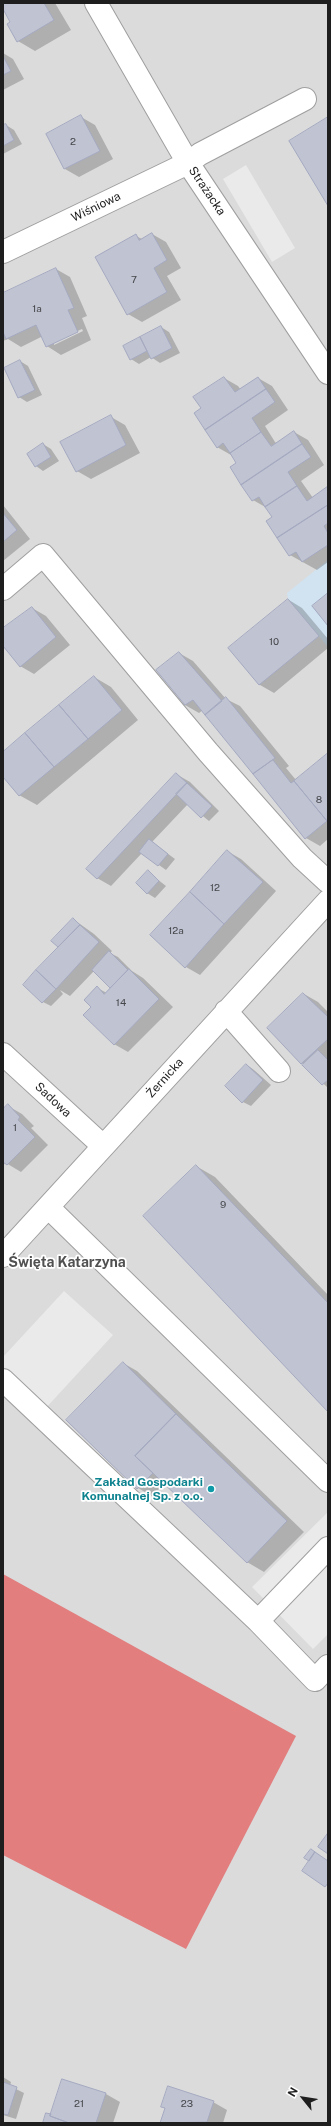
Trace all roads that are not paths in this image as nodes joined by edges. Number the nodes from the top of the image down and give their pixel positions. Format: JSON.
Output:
{"nodes":[{"id":1,"x":96,"y":3,"type":"edge"},
{"id":2,"x":305,"y":99,"type":"dead end"},
{"id":3,"x":188,"y":163,"type":"junction"},
{"id":4,"x":3,"y":252,"type":"edge"},
{"id":5,"x":328,"y":373,"type":"edge"},
{"id":6,"x":3,"y":588,"type":"edge"},
{"id":7,"x":328,"y":882,"type":"edge"},
{"id":8,"x":328,"y":900,"type":"edge"},
{"id":9,"x":226,"y":1011,"type":"junction"},
{"id":10,"x":3,"y":1054,"type":"edge"},
{"id":11,"x":279,"y":1071,"type":"dead end"},
{"id":12,"x":103,"y":1146,"type":"junction"},
{"id":13,"x":48,"y":1207,"type":"junction"},
{"id":14,"x":3,"y":1256,"type":"edge"},
{"id":15,"x":3,"y":1380,"type":"edge"},
{"id":16,"x":328,"y":1480,"type":"edge"},
{"id":17,"x":328,"y":1548,"type":"edge"},
{"id":18,"x":258,"y":1621,"type":"junction"},
{"id":19,"x":328,"y":1666,"type":"edge"}],
"edges":[{"from":1,"to":3,"type":"street","name":"Strażacka"},
{"from":2,"to":3,"type":"street","name":"Wiśniowa"},
{"from":3,"to":4,"type":"street","name":"Wiśniowa"},
{"from":3,"to":5,"type":"street","name":"Strażacka"},
{"from":6,"to":7,"type":"street"},
{"from":8,"to":9,"type":"street","name":"Żernicka"},
{"from":9,"to":11,"type":"street"},
{"from":9,"to":12,"type":"street","name":"Żernicka"},
{"from":10,"to":12,"type":"street","name":"Sadowa"},
{"from":12,"to":13,"type":"street","name":"Żernicka"},
{"from":13,"to":14,"type":"street","name":"Żernicka"},
{"from":13,"to":16,"type":"street"},
{"from":15,"to":18,"type":"street"},
{"from":17,"to":18,"type":"street"},
{"from":18,"to":19,"type":"street"}]}
